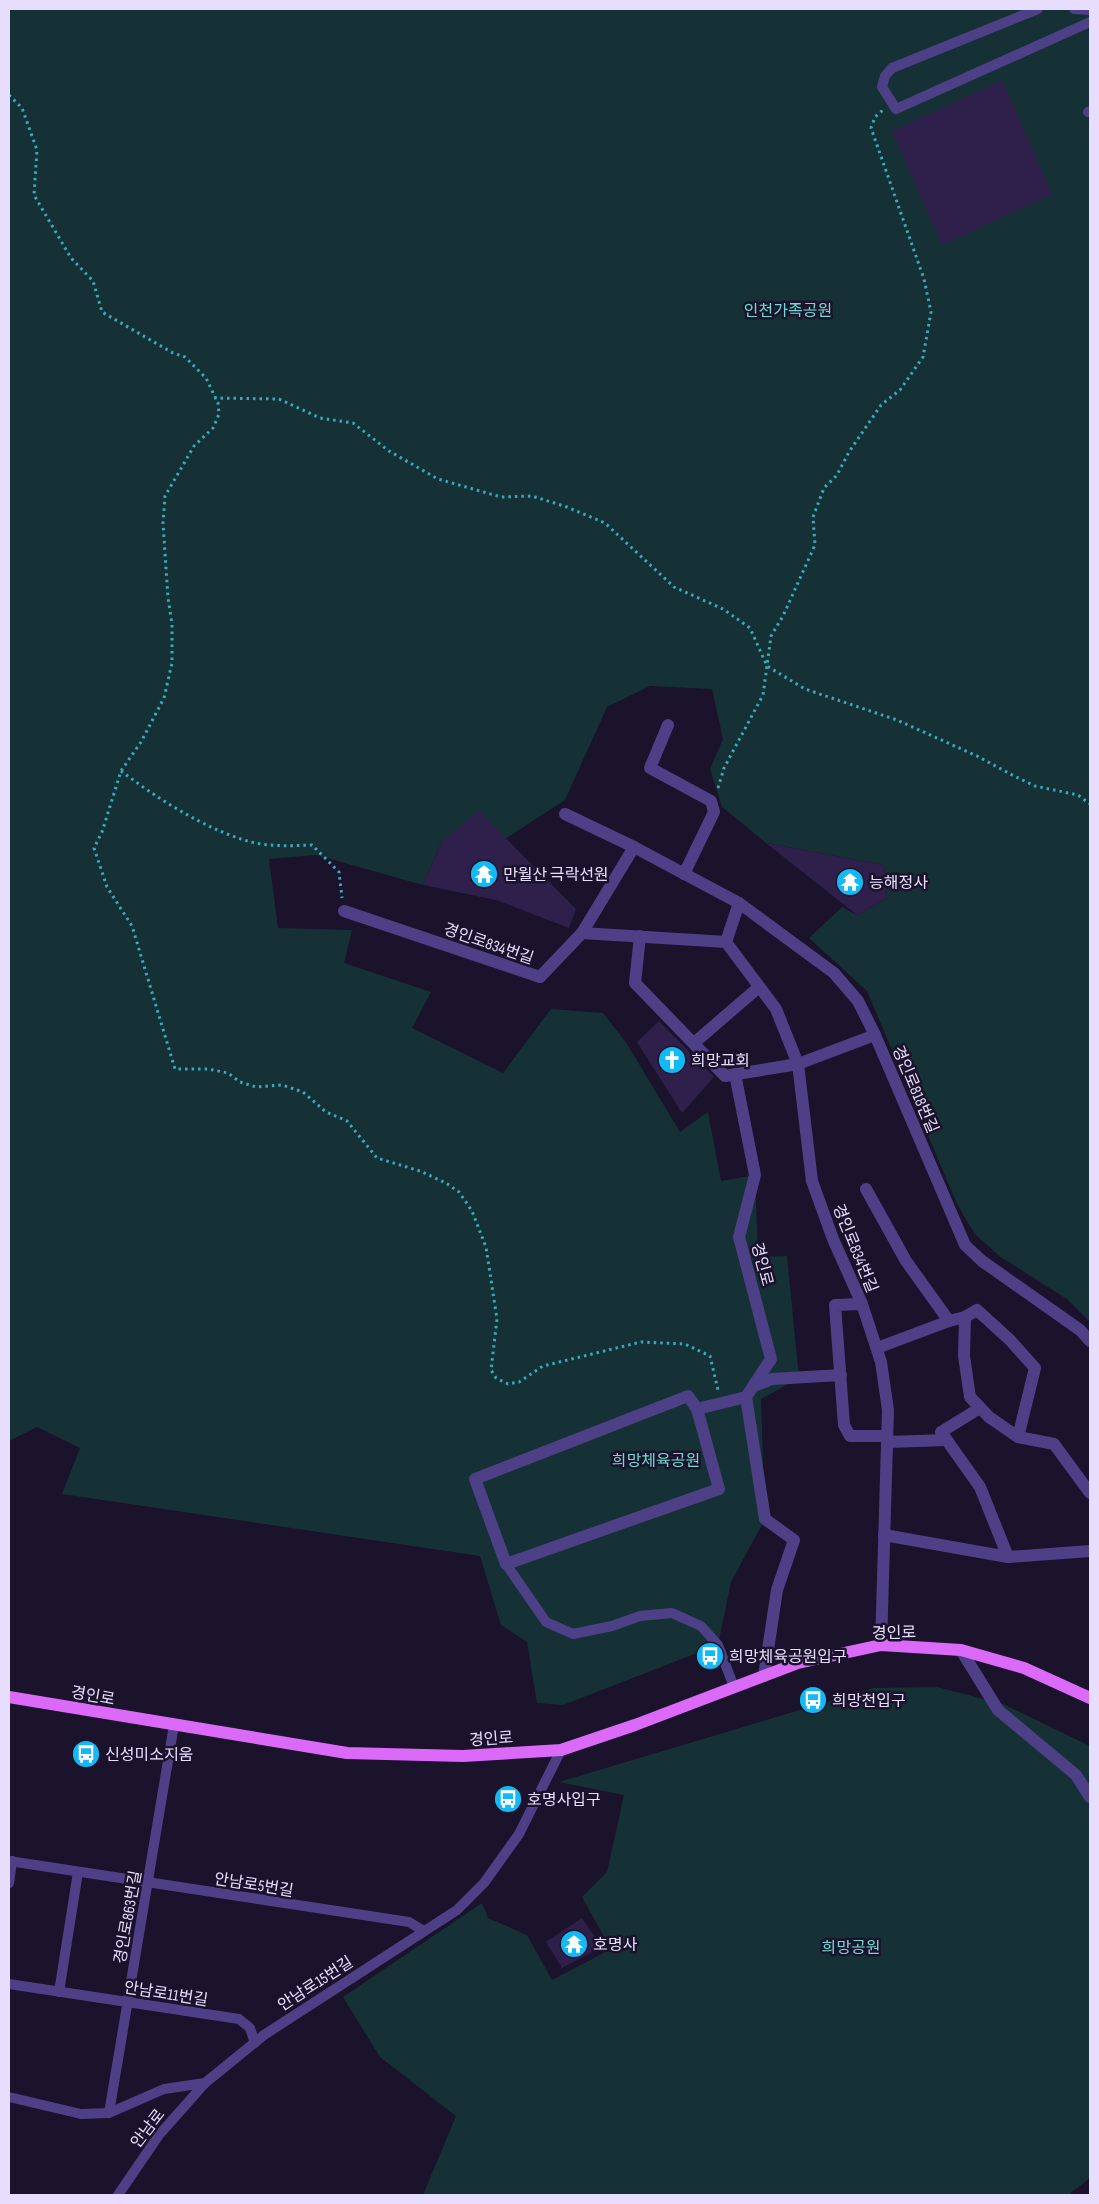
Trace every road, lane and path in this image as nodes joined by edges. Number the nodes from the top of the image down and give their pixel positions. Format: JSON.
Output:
{"nodes":[{"id":1,"x":1038,"y":9,"type":"edge"},
{"id":2,"x":1074,"y":9,"type":"edge"},
{"id":3,"x":1090,"y":10,"type":"edge"},
{"id":4,"x":1090,"y":22,"type":"edge"},
{"id":5,"x":9,"y":95,"type":"edge"},
{"id":6,"x":892,"y":104,"type":"junction"},
{"id":7,"x":214,"y":398,"type":"junction"},
{"id":8,"x":767,"y":666,"type":"junction"},
{"id":9,"x":668,"y":725,"type":"dead end"},
{"id":10,"x":121,"y":771,"type":"junction"},
{"id":11,"x":1090,"y":804,"type":"edge"},
{"id":12,"x":713,"y":805,"type":"junction"},
{"id":13,"x":565,"y":814,"type":"dead end"},
{"id":14,"x":634,"y":847,"type":"junction"},
{"id":15,"x":684,"y":874,"type":"junction"},
{"id":16,"x":739,"y":903,"type":"junction"},
{"id":17,"x":344,"y":911,"type":"joint"},
{"id":18,"x":582,"y":933,"type":"junction"},
{"id":19,"x":640,"y":936,"type":"junction"},
{"id":20,"x":726,"y":942,"type":"junction"},
{"id":21,"x":760,"y":987,"type":"junction"},
{"id":22,"x":875,"y":1035,"type":"junction"},
{"id":23,"x":694,"y":1044,"type":"junction"},
{"id":24,"x":798,"y":1064,"type":"junction"},
{"id":25,"x":735,"y":1074,"type":"junction"},
{"id":26,"x":866,"y":1189,"type":"dead end"},
{"id":27,"x":862,"y":1304,"type":"junction"},
{"id":28,"x":964,"y":1317,"type":"junction"},
{"id":29,"x":949,"y":1321,"type":"junction"},
{"id":30,"x":1090,"y":1341,"type":"edge"},
{"id":31,"x":877,"y":1348,"type":"junction"},
{"id":32,"x":840,"y":1375,"type":"junction"},
{"id":33,"x":750,"y":1391,"type":"junction"},
{"id":34,"x":720,"y":1403,"type":"junction"},
{"id":35,"x":980,"y":1408,"type":"junction"},
{"id":36,"x":697,"y":1409,"type":"junction"},
{"id":37,"x":1018,"y":1437,"type":"junction"},
{"id":38,"x":887,"y":1439,"type":"junction"},
{"id":39,"x":947,"y":1440,"type":"junction"},
{"id":40,"x":1090,"y":1493,"type":"edge"},
{"id":41,"x":884,"y":1535,"type":"junction"},
{"id":42,"x":1090,"y":1551,"type":"edge"},
{"id":43,"x":1008,"y":1557,"type":"junction"},
{"id":44,"x":506,"y":1564,"type":"junction"},
{"id":45,"x":881,"y":1645,"type":"junction"},
{"id":46,"x":961,"y":1650,"type":"junction"},
{"id":47,"x":764,"y":1676,"type":"junction"},
{"id":48,"x":734,"y":1688,"type":"junction"},
{"id":49,"x":9,"y":1697,"type":"edge"},
{"id":50,"x":1090,"y":1698,"type":"edge"},
{"id":51,"x":174,"y":1725,"type":"junction"},
{"id":52,"x":561,"y":1750,"type":"junction"},
{"id":53,"x":1090,"y":1796,"type":"edge"},
{"id":54,"x":10,"y":1861,"type":"edge"},
{"id":55,"x":78,"y":1872,"type":"junction"},
{"id":56,"x":148,"y":1882,"type":"junction"},
{"id":57,"x":9,"y":1883,"type":"edge"},
{"id":58,"x":424,"y":1931,"type":"junction"},
{"id":59,"x":9,"y":1984,"type":"edge"},
{"id":60,"x":59,"y":1992,"type":"junction"},
{"id":61,"x":127,"y":2002,"type":"junction"},
{"id":62,"x":255,"y":2043,"type":"junction"},
{"id":63,"x":205,"y":2084,"type":"junction"},
{"id":64,"x":9,"y":2097,"type":"edge"},
{"id":65,"x":108,"y":2114,"type":"junction"},
{"id":66,"x":118,"y":2195,"type":"edge"}],
"edges":[{"from":1,"to":6,"type":"lane"},
{"from":2,"to":3,"type":"lane"},
{"from":4,"to":6,"type":"lane"},
{"from":5,"to":7,"type":"path"},
{"from":6,"to":8,"type":"path"},
{"from":7,"to":8,"type":"path"},
{"from":7,"to":10,"type":"path"},
{"from":8,"to":11,"type":"path"},
{"from":8,"to":12,"type":"path"},
{"from":9,"to":12,"type":"street"},
{"from":10,"to":17,"type":"path"},
{"from":10,"to":34,"type":"path"},
{"from":12,"to":15,"type":"street"},
{"from":13,"to":14,"type":"street","name":"경인로818번길"},
{"from":14,"to":15,"type":"street","name":"경인로818번길"},
{"from":14,"to":18,"type":"street"},
{"from":15,"to":16,"type":"street","name":"경인로818번길"},
{"from":16,"to":20,"type":"street"},
{"from":16,"to":22,"type":"street","name":"경인로818번길"},
{"from":17,"to":18,"type":"street","name":"경인로834번길"},
{"from":18,"to":19,"type":"street"},
{"from":19,"to":20,"type":"street"},
{"from":19,"to":23,"type":"street"},
{"from":20,"to":21,"type":"street","name":"경인로834번길"},
{"from":21,"to":23,"type":"street"},
{"from":21,"to":24,"type":"street","name":"경인로834번길"},
{"from":22,"to":24,"type":"street"},
{"from":22,"to":30,"type":"street","name":"경인로818번길"},
{"from":23,"to":25,"type":"street"},
{"from":24,"to":25,"type":"street"},
{"from":24,"to":27,"type":"street","name":"경인로834번길"},
{"from":25,"to":33,"type":"street","name":"경인로"},
{"from":26,"to":29,"type":"street"},
{"from":27,"to":31,"type":"street","name":"경인로834번길"},
{"from":27,"to":32,"type":"street"},
{"from":28,"to":29,"type":"street"},
{"from":28,"to":35,"type":"street"},
{"from":28,"to":37,"type":"street"},
{"from":29,"to":31,"type":"street"},
{"from":31,"to":38,"type":"street","name":"경인로834번길"},
{"from":32,"to":33,"type":"street"},
{"from":32,"to":38,"type":"street"},
{"from":33,"to":34,"type":"street"},
{"from":33,"to":47,"type":"street"},
{"from":34,"to":36,"type":"street"},
{"from":35,"to":37,"type":"street"},
{"from":35,"to":39,"type":"street"},
{"from":36,"to":44,"type":"street"},
{"from":36,"to":44,"type":"street"},
{"from":37,"to":40,"type":"street"},
{"from":38,"to":39,"type":"street"},
{"from":38,"to":41,"type":"street","name":"경인로834번길"},
{"from":39,"to":43,"type":"street"},
{"from":41,"to":43,"type":"street"},
{"from":41,"to":45,"type":"street","name":"경인로834번길"},
{"from":42,"to":43,"type":"street"},
{"from":44,"to":48,"type":"lane"},
{"from":45,"to":46,"type":"main road","name":"경인로"},
{"from":45,"to":47,"type":"main road","name":"경인로"},
{"from":46,"to":50,"type":"main road","name":"경인로"},
{"from":46,"to":53,"type":"street"},
{"from":47,"to":48,"type":"main road","name":"경인로"},
{"from":48,"to":52,"type":"main road","name":"경인로"},
{"from":49,"to":51,"type":"main road","name":"경인로"},
{"from":51,"to":52,"type":"main road","name":"경인로"},
{"from":51,"to":56,"type":"lane","name":"경인로863번길"},
{"from":52,"to":58,"type":"lane","name":"안남로15번길"},
{"from":54,"to":55,"type":"lane","name":"안남로5번길"},
{"from":54,"to":57,"type":"lane","name":"안남로5번길"},
{"from":55,"to":56,"type":"lane","name":"안남로5번길"},
{"from":55,"to":60,"type":"lane"},
{"from":56,"to":58,"type":"lane","name":"안남로5번길"},
{"from":56,"to":61,"type":"lane","name":"경인로863번길"},
{"from":58,"to":62,"type":"lane","name":"안남로15번길"},
{"from":59,"to":60,"type":"lane","name":"안남로11번길"},
{"from":60,"to":61,"type":"lane","name":"안남로11번길"},
{"from":61,"to":62,"type":"lane","name":"안남로11번길"},
{"from":61,"to":65,"type":"lane","name":"경인로863번길"},
{"from":62,"to":63,"type":"lane","name":"안남로15번길"},
{"from":63,"to":65,"type":"lane"},
{"from":63,"to":66,"type":"lane","name":"안남로"},
{"from":64,"to":65,"type":"lane"}]}
